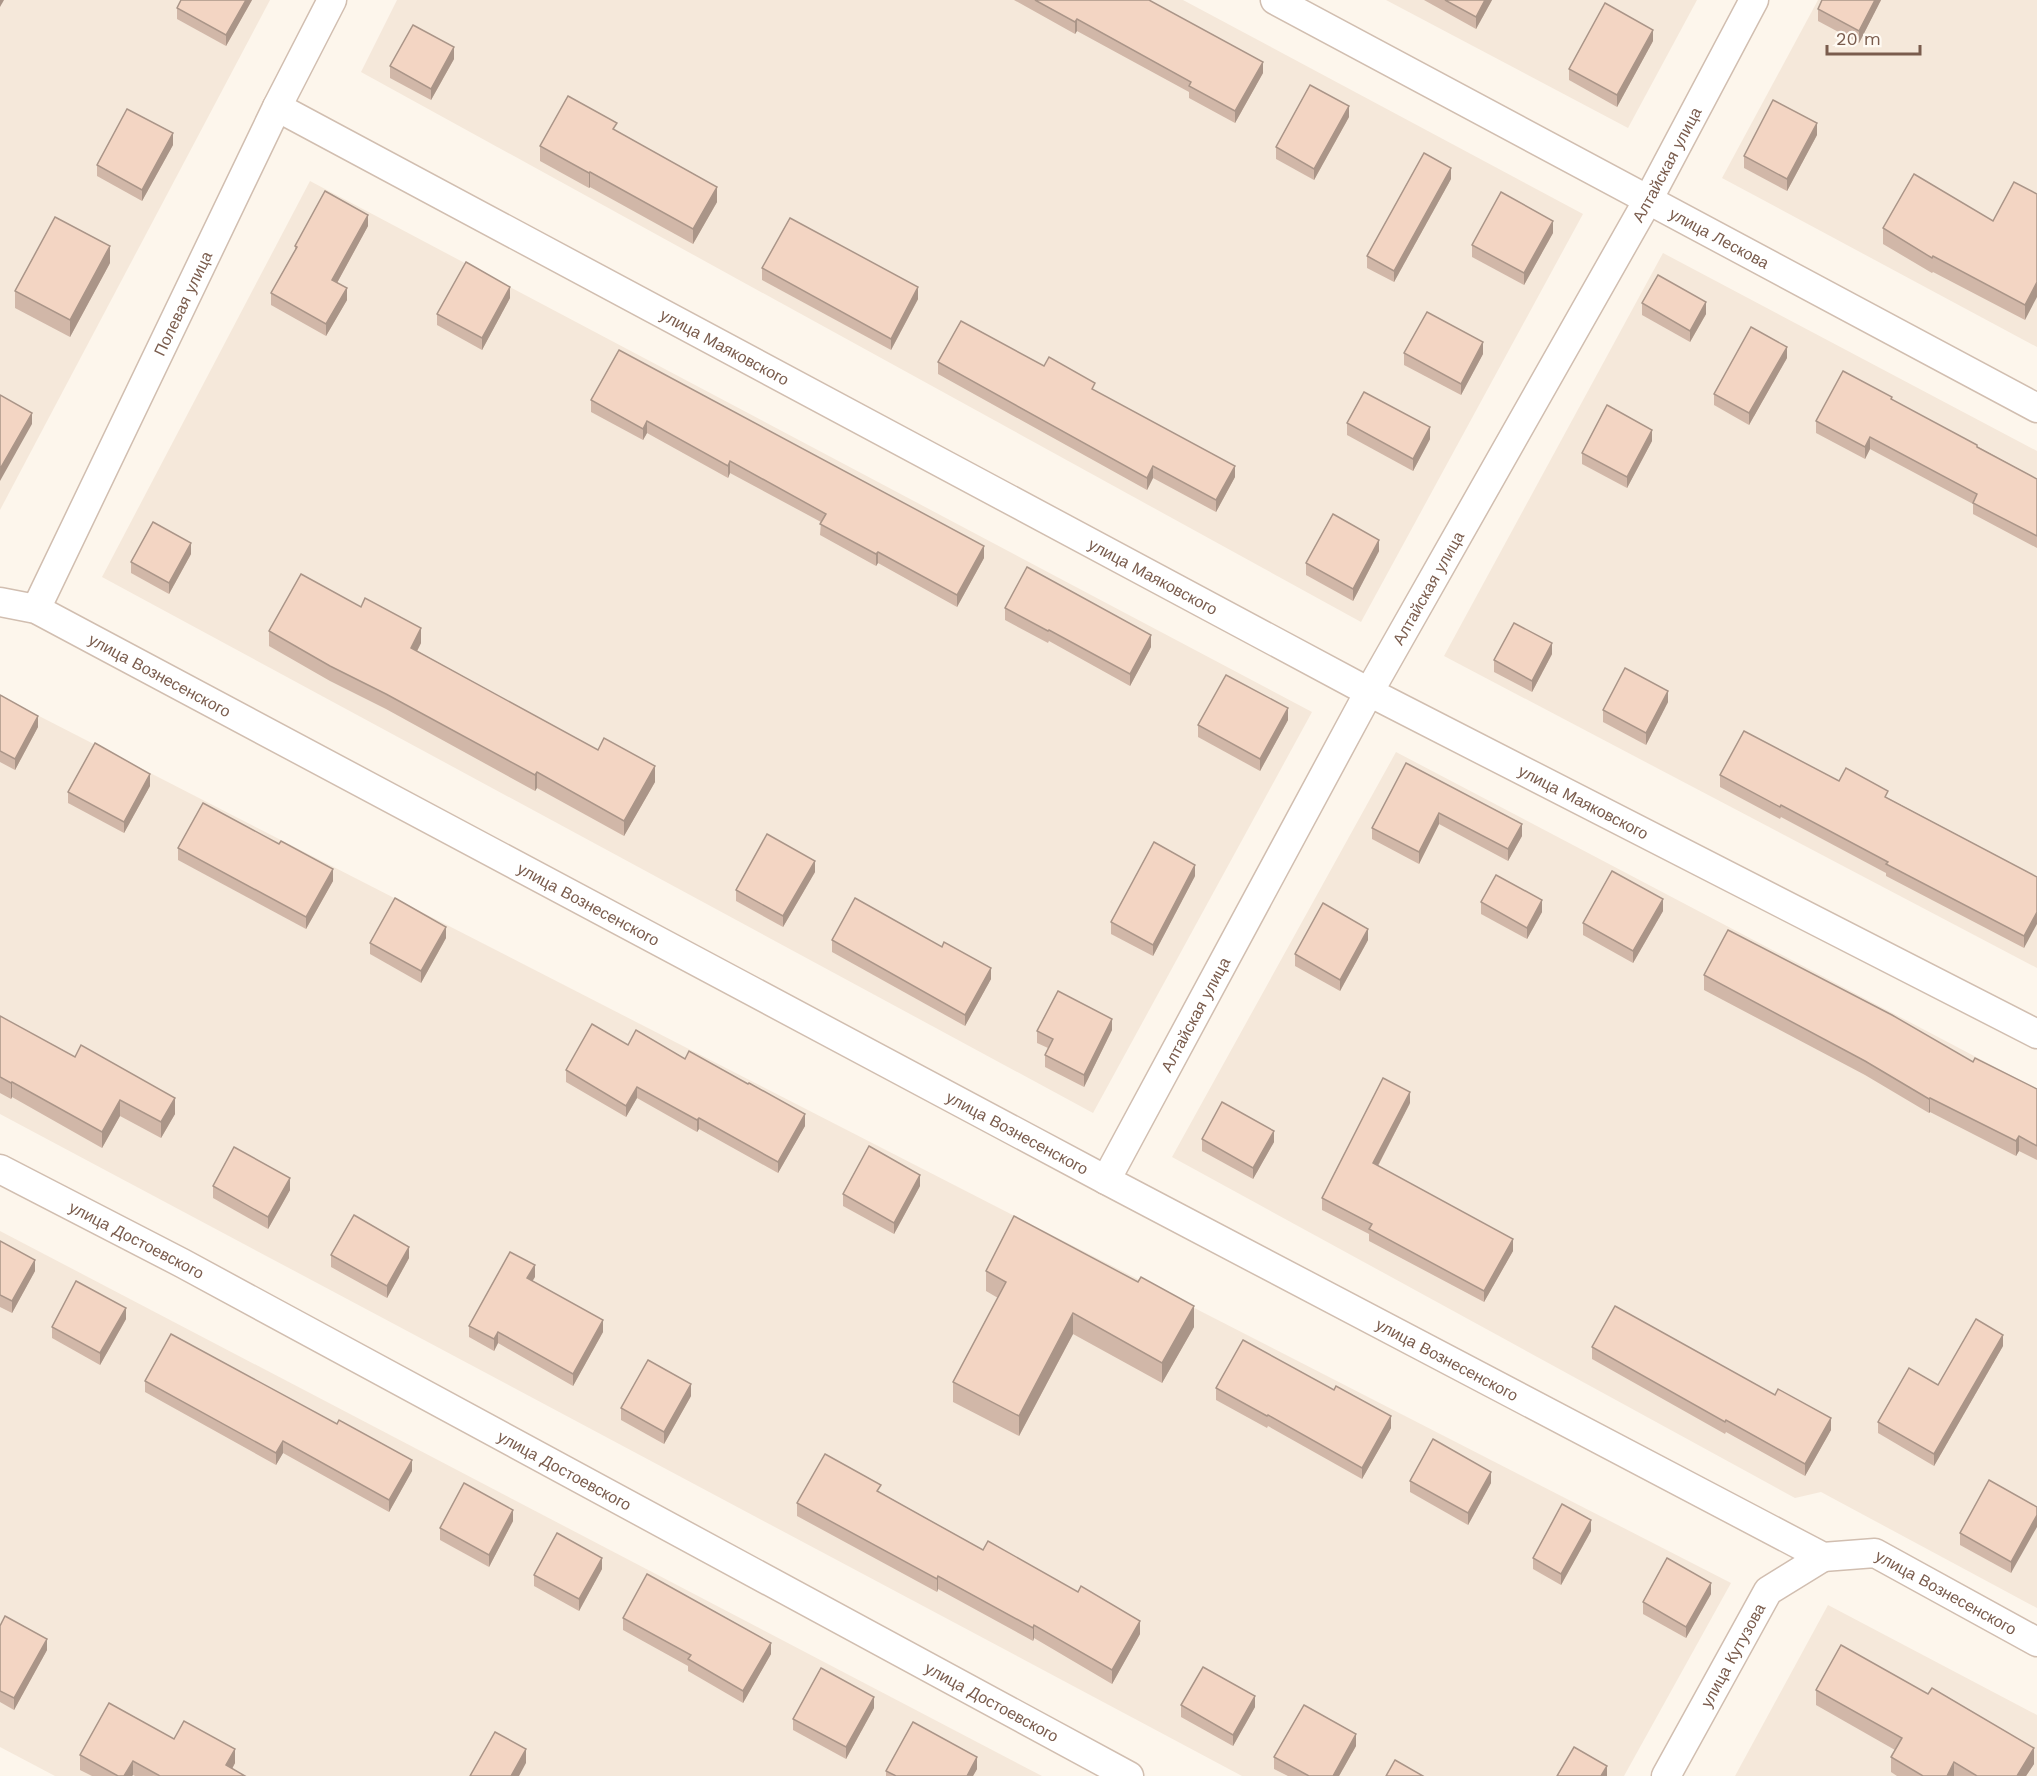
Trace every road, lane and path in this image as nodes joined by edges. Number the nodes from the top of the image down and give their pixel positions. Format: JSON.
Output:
{"nodes":[{"id":1,"x":332,"y":0,"type":"edge"},
{"id":2,"x":1275,"y":0,"type":"edge"},
{"id":3,"x":1754,"y":0,"type":"edge"},
{"id":4,"x":277,"y":107,"type":"junction"},
{"id":5,"x":1648,"y":200,"type":"junction"},
{"id":6,"x":2037,"y":408,"type":"edge"},
{"id":7,"x":0,"y":602,"type":"edge"},
{"id":8,"x":36,"y":609,"type":"junction"},
{"id":9,"x":1369,"y":692,"type":"junction"},
{"id":10,"x":2037,"y":1034,"type":"edge"},
{"id":11,"x":0,"y":1169,"type":"edge"},
{"id":12,"x":1106,"y":1180,"type":"junction"},
{"id":13,"x":1823,"y":1557,"type":"junction"},
{"id":14,"x":2037,"y":1642,"type":"edge"},
{"id":15,"x":1129,"y":1776,"type":"edge"},
{"id":16,"x":1666,"y":1776,"type":"edge"}],
"edges":[{"from":1,"to":4,"type":"street","name":"Полевая улица"},
{"from":2,"to":5,"type":"street","name":"улица Лескова"},
{"from":3,"to":5,"type":"street","name":"Алтайская улица"},
{"from":4,"to":8,"type":"street","name":"Полевая улица"},
{"from":4,"to":9,"type":"street","name":"улица Маяковского"},
{"from":5,"to":6,"type":"street","name":"улица Лескова"},
{"from":5,"to":9,"type":"street","name":"Алтайская улица"},
{"from":7,"to":8,"type":"street","name":"улица Вознесенского"},
{"from":8,"to":12,"type":"street","name":"улица Вознесенского"},
{"from":9,"to":10,"type":"street","name":"улица Маяковского"},
{"from":9,"to":12,"type":"street","name":"Алтайская улица"},
{"from":11,"to":15,"type":"street","name":"улица Достоевского"},
{"from":12,"to":13,"type":"street","name":"улица Вознесенского"},
{"from":13,"to":14,"type":"street","name":"улица Вознесенского"},
{"from":13,"to":16,"type":"street","name":"улица Кутузова"}]}
